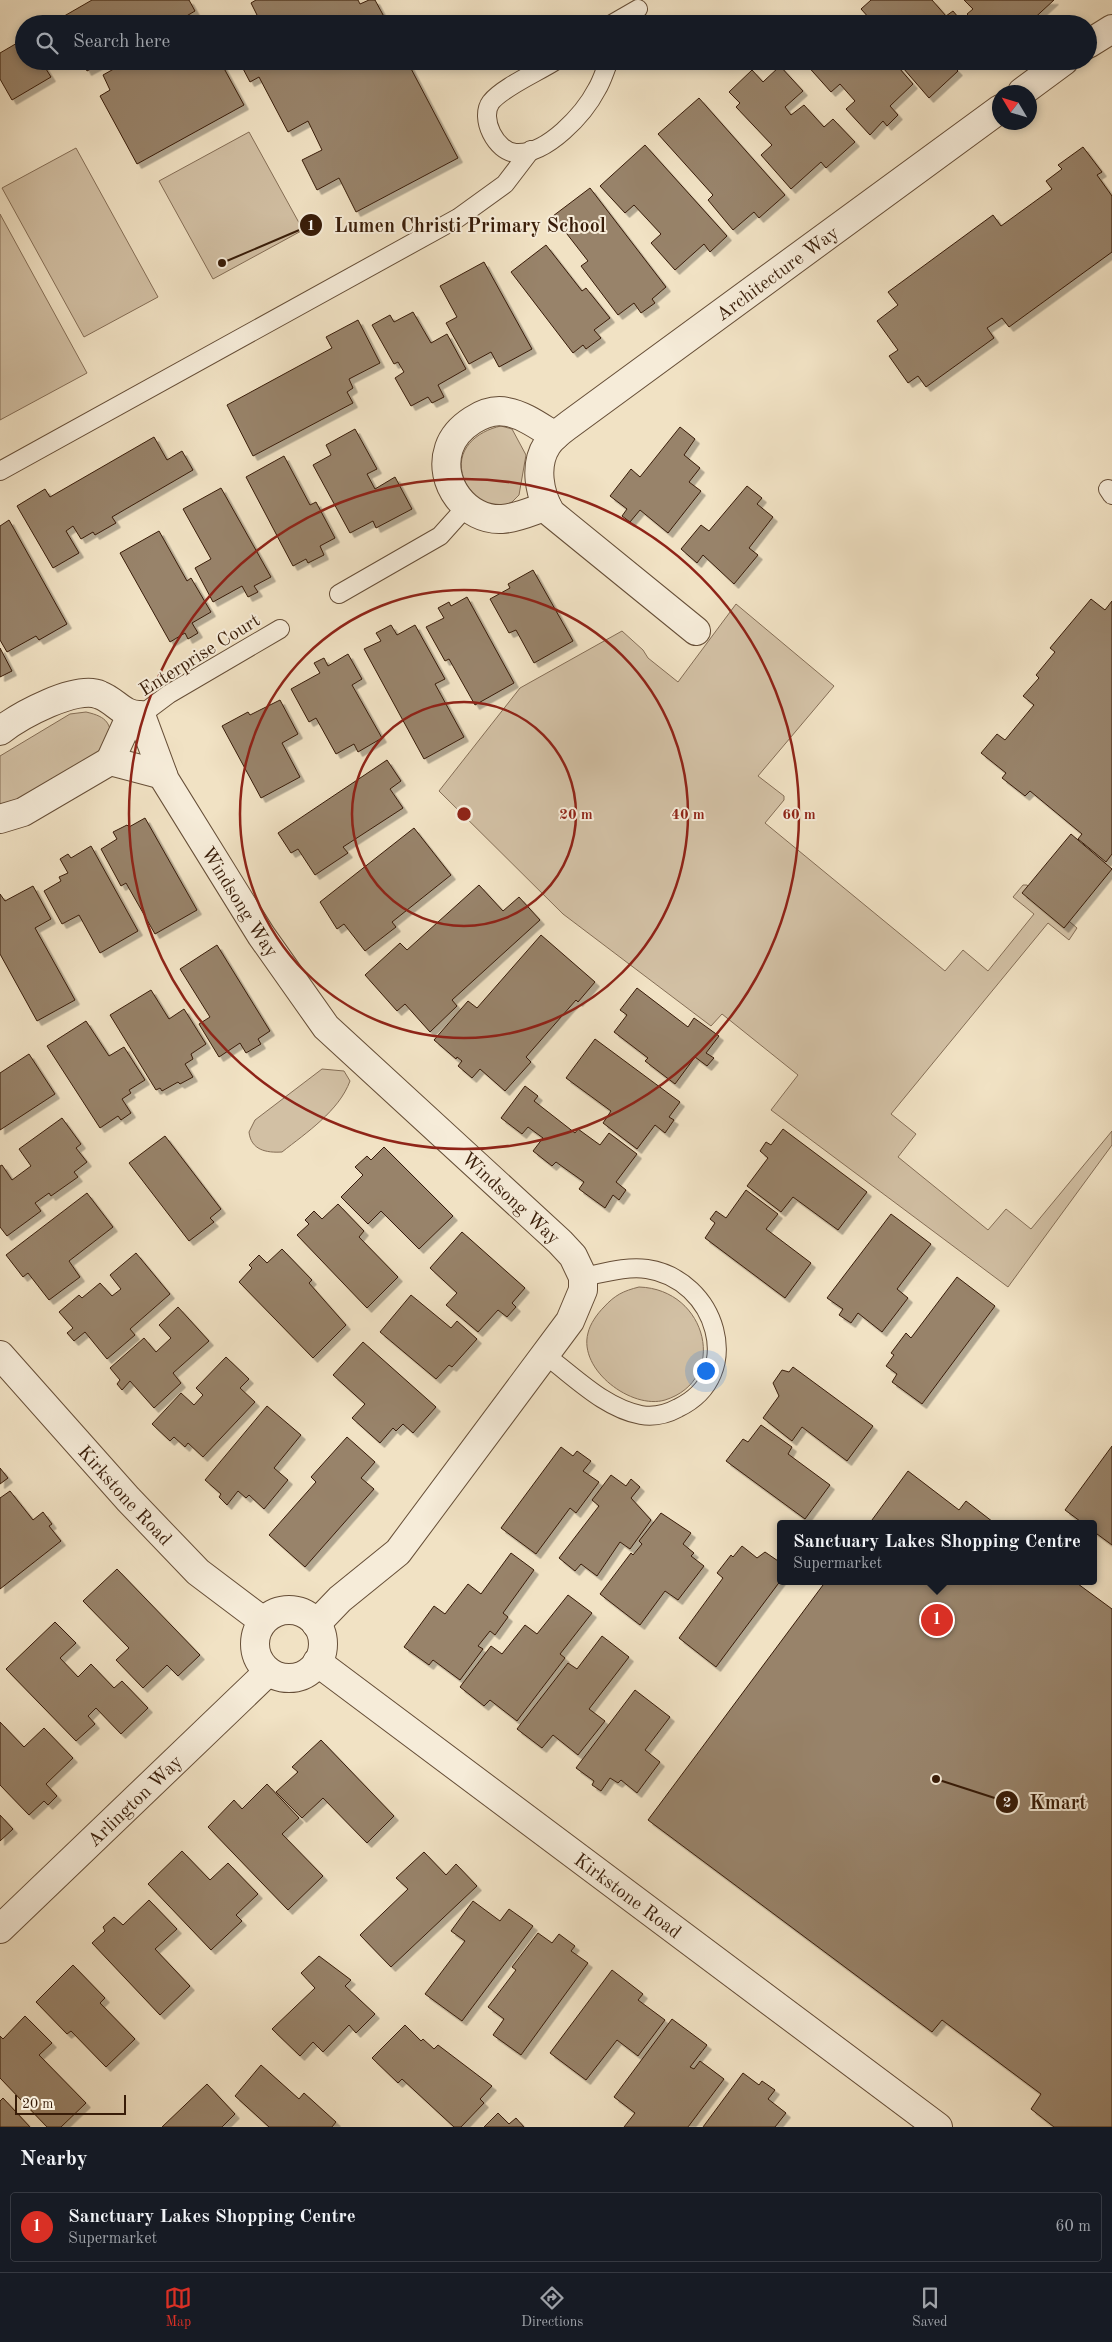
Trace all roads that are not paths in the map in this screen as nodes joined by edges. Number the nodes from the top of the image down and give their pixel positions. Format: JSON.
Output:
{"nodes":[{"id":1,"x":628,"y":15,"type":"edge"},
{"id":2,"x":635,"y":15,"type":"edge"},
{"id":3,"x":540,"y":70,"type":"edge"},
{"id":4,"x":605,"y":70,"type":"edge"},
{"id":5,"x":1052,"y":70,"type":"edge"},
{"id":6,"x":1031,"y":85,"type":"edge"},
{"id":7,"x":992,"y":115,"type":"edge"},
{"id":8,"x":531,"y":150,"type":"junction"},
{"id":9,"x":555,"y":436,"type":"junction"},
{"id":10,"x":0,"y":471,"type":"edge"},
{"id":11,"x":546,"y":506,"type":"junction"},
{"id":12,"x":466,"y":507,"type":"junction"},
{"id":13,"x":339,"y":594,"type":"dead end"},
{"id":14,"x":280,"y":629,"type":"dead end"},
{"id":15,"x":696,"y":631,"type":"dead end"},
{"id":16,"x":136,"y":715,"type":"junction"},
{"id":17,"x":0,"y":731,"type":"edge"},
{"id":18,"x":110,"y":761,"type":"junction"},
{"id":19,"x":163,"y":775,"type":"junction"},
{"id":20,"x":0,"y":819,"type":"edge"},
{"id":21,"x":583,"y":1277,"type":"junction"},
{"id":22,"x":0,"y":1355,"type":"edge"},
{"id":23,"x":545,"y":1355,"type":"junction"},
{"id":24,"x":263,"y":1622,"type":"junction"},
{"id":25,"x":316,"y":1624,"type":"junction"},
{"id":26,"x":317,"y":1662,"type":"junction"},
{"id":27,"x":268,"y":1672,"type":"junction"},
{"id":28,"x":0,"y":1929,"type":"edge"},
{"id":29,"x":938,"y":2127,"type":"edge"}],
"edges":[{"from":1,"to":2,"type":"lane"},
{"from":3,"to":8,"type":"lane"},
{"from":4,"to":8,"type":"lane"},
{"from":5,"to":6,"type":"street"},
{"from":7,"to":9,"type":"street","name":"Architecture Way"},
{"from":8,"to":10,"type":"lane"},
{"from":9,"to":11,"type":"street","name":"Architecture Way"},
{"from":9,"to":12,"type":"street"},
{"from":11,"to":12,"type":"street"},
{"from":11,"to":15,"type":"street","name":"Architecture Way"},
{"from":12,"to":13,"type":"lane"},
{"from":14,"to":16,"type":"lane","name":"Enterprise Court"},
{"from":16,"to":17,"type":"street"},
{"from":16,"to":18,"type":"street"},
{"from":16,"to":19,"type":"street","name":"Windsong Way"},
{"from":18,"to":19,"type":"street"},
{"from":18,"to":20,"type":"street"},
{"from":19,"to":21,"type":"street","name":"Windsong Way"},
{"from":21,"to":23,"type":"street"},
{"from":21,"to":23,"type":"lane"},
{"from":22,"to":24,"type":"street","name":"Kirkstone Road"},
{"from":23,"to":25,"type":"street"},
{"from":24,"to":25,"type":"street"},
{"from":24,"to":27,"type":"street"},
{"from":25,"to":26,"type":"street"},
{"from":26,"to":27,"type":"street"},
{"from":26,"to":29,"type":"street","name":"Kirkstone Road"},
{"from":27,"to":28,"type":"street","name":"Arlington Way"}]}
